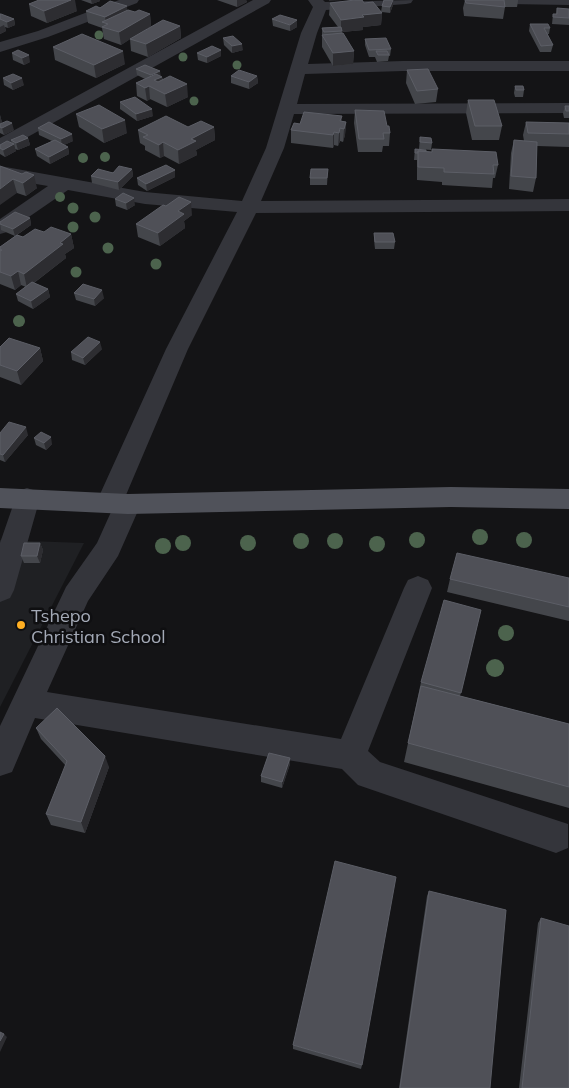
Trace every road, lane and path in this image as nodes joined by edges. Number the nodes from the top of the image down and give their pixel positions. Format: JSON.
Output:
{"nodes":[{"id":1,"x":132,"y":0,"type":"edge"},
{"id":2,"x":264,"y":0,"type":"edge"},
{"id":3,"x":406,"y":0,"type":"edge"},
{"id":4,"x":504,"y":0,"type":"edge"},
{"id":5,"x":569,"y":1,"type":"edge"},
{"id":6,"x":318,"y":3,"type":"edge"},
{"id":7,"x":17,"y":23,"type":"dead end"},
{"id":8,"x":43,"y":34,"type":"junction"},
{"id":9,"x":0,"y":47,"type":"edge"},
{"id":10,"x":569,"y":66,"type":"edge"},
{"id":11,"x":298,"y":69,"type":"junction"},
{"id":12,"x":288,"y":108,"type":"junction"},
{"id":13,"x":569,"y":108,"type":"edge"},
{"id":14,"x":0,"y":145,"type":"edge"},
{"id":15,"x":0,"y":172,"type":"edge"},
{"id":16,"x":63,"y":185,"type":"junction"},
{"id":17,"x":569,"y":206,"type":"edge"},
{"id":18,"x":250,"y":207,"type":"junction"},
{"id":19,"x":0,"y":228,"type":"edge"},
{"id":20,"x":0,"y":498,"type":"edge"},
{"id":21,"x":28,"y":498,"type":"junction"},
{"id":22,"x":569,"y":500,"type":"edge"},
{"id":23,"x":119,"y":503,"type":"junction"},
{"id":24,"x":418,"y":588,"type":"dead end"},
{"id":25,"x":0,"y":590,"type":"edge"},
{"id":26,"x":28,"y":703,"type":"junction"},
{"id":27,"x":350,"y":755,"type":"junction"},
{"id":28,"x":0,"y":761,"type":"edge"},
{"id":29,"x":556,"y":836,"type":"dead end"}],
"edges":[{"from":1,"to":8,"type":"street"},
{"from":2,"to":14,"type":"street"},
{"from":3,"to":6,"type":"street"},
{"from":4,"to":5,"type":"street"},
{"from":6,"to":11,"type":"street"},
{"from":7,"to":8,"type":"street"},
{"from":8,"to":9,"type":"street"},
{"from":10,"to":11,"type":"street"},
{"from":11,"to":12,"type":"street"},
{"from":12,"to":13,"type":"street"},
{"from":12,"to":18,"type":"street"},
{"from":15,"to":16,"type":"street"},
{"from":16,"to":18,"type":"street"},
{"from":16,"to":19,"type":"street"},
{"from":17,"to":18,"type":"street"},
{"from":18,"to":23,"type":"street"},
{"from":20,"to":21,"type":"main road"},
{"from":21,"to":23,"type":"main road"},
{"from":21,"to":25,"type":"street"},
{"from":22,"to":23,"type":"main road"},
{"from":23,"to":26,"type":"street"},
{"from":24,"to":27,"type":"street"},
{"from":26,"to":27,"type":"street"},
{"from":26,"to":28,"type":"street"},
{"from":27,"to":29,"type":"street"}]}
